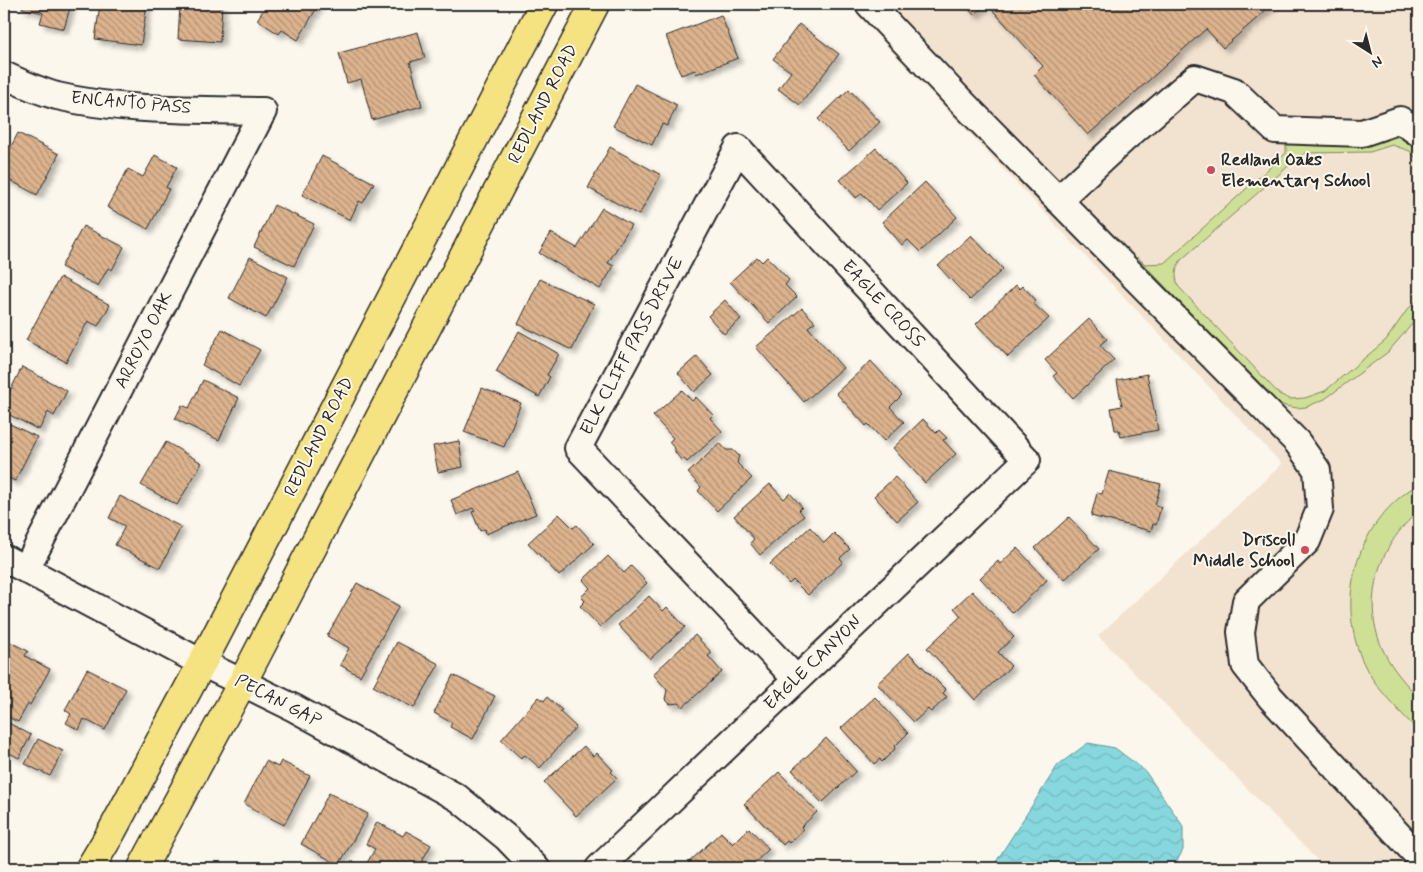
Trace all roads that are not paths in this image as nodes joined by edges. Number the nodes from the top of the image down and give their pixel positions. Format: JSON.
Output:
{"nodes":[{"id":1,"x":544,"y":4,"type":"edge"},
{"id":2,"x":595,"y":4,"type":"edge"},
{"id":3,"x":869,"y":4,"type":"edge"},
{"id":4,"x":4,"y":75,"type":"edge"},
{"id":5,"x":262,"y":111,"type":"joint"},
{"id":6,"x":1419,"y":132,"type":"edge"},
{"id":7,"x":738,"y":148,"type":"joint"},
{"id":8,"x":1058,"y":200,"type":"junction"},
{"id":9,"x":1027,"y":460,"type":"joint"},
{"id":10,"x":15,"y":564,"type":"edge"},
{"id":11,"x":202,"y":663,"type":"junction"},
{"id":12,"x":796,"y":679,"type":"junction"},
{"id":13,"x":242,"y":683,"type":"junction"},
{"id":14,"x":1419,"y":857,"type":"edge"},
{"id":15,"x":90,"y":868,"type":"edge"},
{"id":16,"x":142,"y":868,"type":"edge"},
{"id":17,"x":536,"y":868,"type":"edge"},
{"id":18,"x":599,"y":868,"type":"edge"}],
"edges":[{"from":1,"to":11,"type":"main road","name":"REDLAND ROAD"},
{"from":2,"to":13,"type":"main road","name":"REDLAND ROAD"},
{"from":3,"to":8,"type":"street"},
{"from":4,"to":5,"type":"street","name":"ENCANTO PASS"},
{"from":5,"to":10,"type":"street","name":"ARROYO OAK"},
{"from":6,"to":8,"type":"street"},
{"from":7,"to":9,"type":"street","name":"EAGLE CROSS"},
{"from":7,"to":12,"type":"street","name":"ELK CLIFF PASS DRIVE"},
{"from":8,"to":14,"type":"street"},
{"from":9,"to":12,"type":"street","name":"EAGLE CANYON"},
{"from":10,"to":11,"type":"street","name":"PECAN GAP"},
{"from":11,"to":13,"type":"street","name":"PECAN GAP"},
{"from":11,"to":15,"type":"main road","name":"REDLAND ROAD"},
{"from":12,"to":18,"type":"street","name":"EAGLE CANYON"},
{"from":13,"to":16,"type":"main road","name":"REDLAND ROAD"},
{"from":13,"to":17,"type":"street","name":"PECAN GAP"}]}
